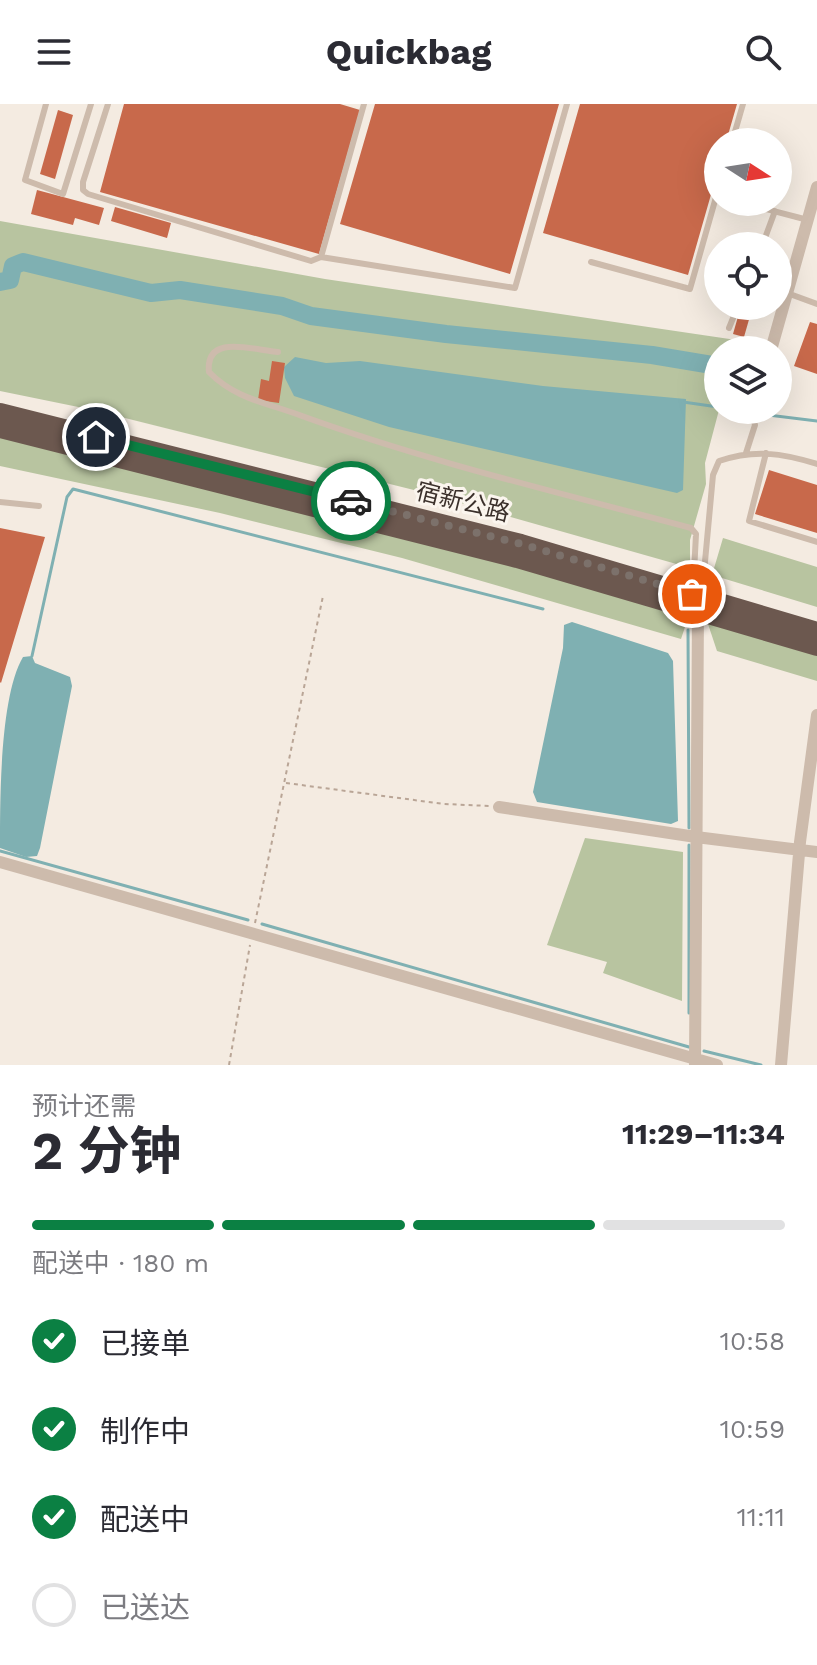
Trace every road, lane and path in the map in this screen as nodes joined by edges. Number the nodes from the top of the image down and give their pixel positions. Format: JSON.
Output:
{"nodes":[{"id":1,"x":46,"y":104,"type":"edge"},
{"id":2,"x":91,"y":104,"type":"edge"},
{"id":3,"x":108,"y":104,"type":"edge"},
{"id":4,"x":364,"y":104,"type":"edge"},
{"id":5,"x":567,"y":104,"type":"edge"},
{"id":6,"x":743,"y":104,"type":"edge"},
{"id":7,"x":736,"y":128,"type":"edge"},
{"id":8,"x":817,"y":187,"type":"edge"},
{"id":9,"x":711,"y":216,"type":"edge"},
{"id":10,"x":792,"y":216,"type":"edge"},
{"id":11,"x":808,"y":220,"type":"junction"},
{"id":12,"x":321,"y":257,"type":"junction"},
{"id":13,"x":591,"y":262,"type":"dead end"},
{"id":14,"x":792,"y":276,"type":"edge"},
{"id":15,"x":792,"y":295,"type":"edge"},
{"id":16,"x":817,"y":304,"type":"edge"},
{"id":17,"x":732,"y":320,"type":"edge"},
{"id":18,"x":729,"y":328,"type":"dead end"},
{"id":19,"x":278,"y":352,"type":"dead end"},
{"id":20,"x":0,"y":413,"type":"edge"},
{"id":21,"x":755,"y":424,"type":"edge"},
{"id":22,"x":0,"y":428,"type":"edge"},
{"id":23,"x":746,"y":453,"type":"junction"},
{"id":24,"x":766,"y":453,"type":"junction"},
{"id":25,"x":817,"y":464,"type":"edge"},
{"id":26,"x":0,"y":502,"type":"edge"},
{"id":27,"x":39,"y":506,"type":"dead end"},
{"id":28,"x":817,"y":542,"type":"edge"},
{"id":29,"x":323,"y":596,"type":"dead end"},
{"id":30,"x":697,"y":601,"type":"junction"},
{"id":31,"x":817,"y":632,"type":"edge"},
{"id":32,"x":817,"y":646,"type":"edge"},
{"id":33,"x":817,"y":715,"type":"edge"},
{"id":34,"x":284,"y":783,"type":"junction"},
{"id":35,"x":499,"y":807,"type":"joint"},
{"id":36,"x":696,"y":837,"type":"junction"},
{"id":37,"x":799,"y":850,"type":"junction"},
{"id":38,"x":817,"y":852,"type":"edge"},
{"id":39,"x":0,"y":862,"type":"edge"},
{"id":40,"x":253,"y":934,"type":"junction"},
{"id":41,"x":695,"y":1062,"type":"edge"},
{"id":42,"x":229,"y":1065,"type":"edge"},
{"id":43,"x":717,"y":1065,"type":"edge"},
{"id":44,"x":781,"y":1065,"type":"edge"}],
"edges":[{"from":1,"to":2,"type":"lane"},
{"from":3,"to":12,"type":"lane"},
{"from":4,"to":12,"type":"lane"},
{"from":5,"to":12,"type":"lane"},
{"from":6,"to":7,"type":"lane"},
{"from":8,"to":11,"type":"street"},
{"from":9,"to":13,"type":"lane"},
{"from":10,"to":11,"type":"lane"},
{"from":11,"to":14,"type":"street"},
{"from":15,"to":16,"type":"lane"},
{"from":17,"to":18,"type":"lane"},
{"from":19,"to":30,"type":"lane"},
{"from":20,"to":30,"type":"highway","name":"宿新公路"},
{"from":21,"to":23,"type":"lane"},
{"from":22,"to":30,"type":"highway","name":"宿新公路"},
{"from":23,"to":24,"type":"lane"},
{"from":23,"to":30,"type":"lane"},
{"from":24,"to":25,"type":"lane"},
{"from":24,"to":28,"type":"lane"},
{"from":26,"to":27,"type":"lane"},
{"from":29,"to":34,"type":"path"},
{"from":30,"to":31,"type":"highway","name":"宿新公路"},
{"from":30,"to":32,"type":"highway","name":"宿新公路"},
{"from":30,"to":36,"type":"street"},
{"from":33,"to":37,"type":"street"},
{"from":34,"to":35,"type":"path"},
{"from":34,"to":40,"type":"path"},
{"from":35,"to":36,"type":"street"},
{"from":36,"to":37,"type":"street"},
{"from":36,"to":41,"type":"street"},
{"from":37,"to":38,"type":"street"},
{"from":37,"to":44,"type":"street"},
{"from":39,"to":40,"type":"street"},
{"from":40,"to":41,"type":"street"},
{"from":40,"to":42,"type":"path"},
{"from":41,"to":43,"type":"street"}]}
